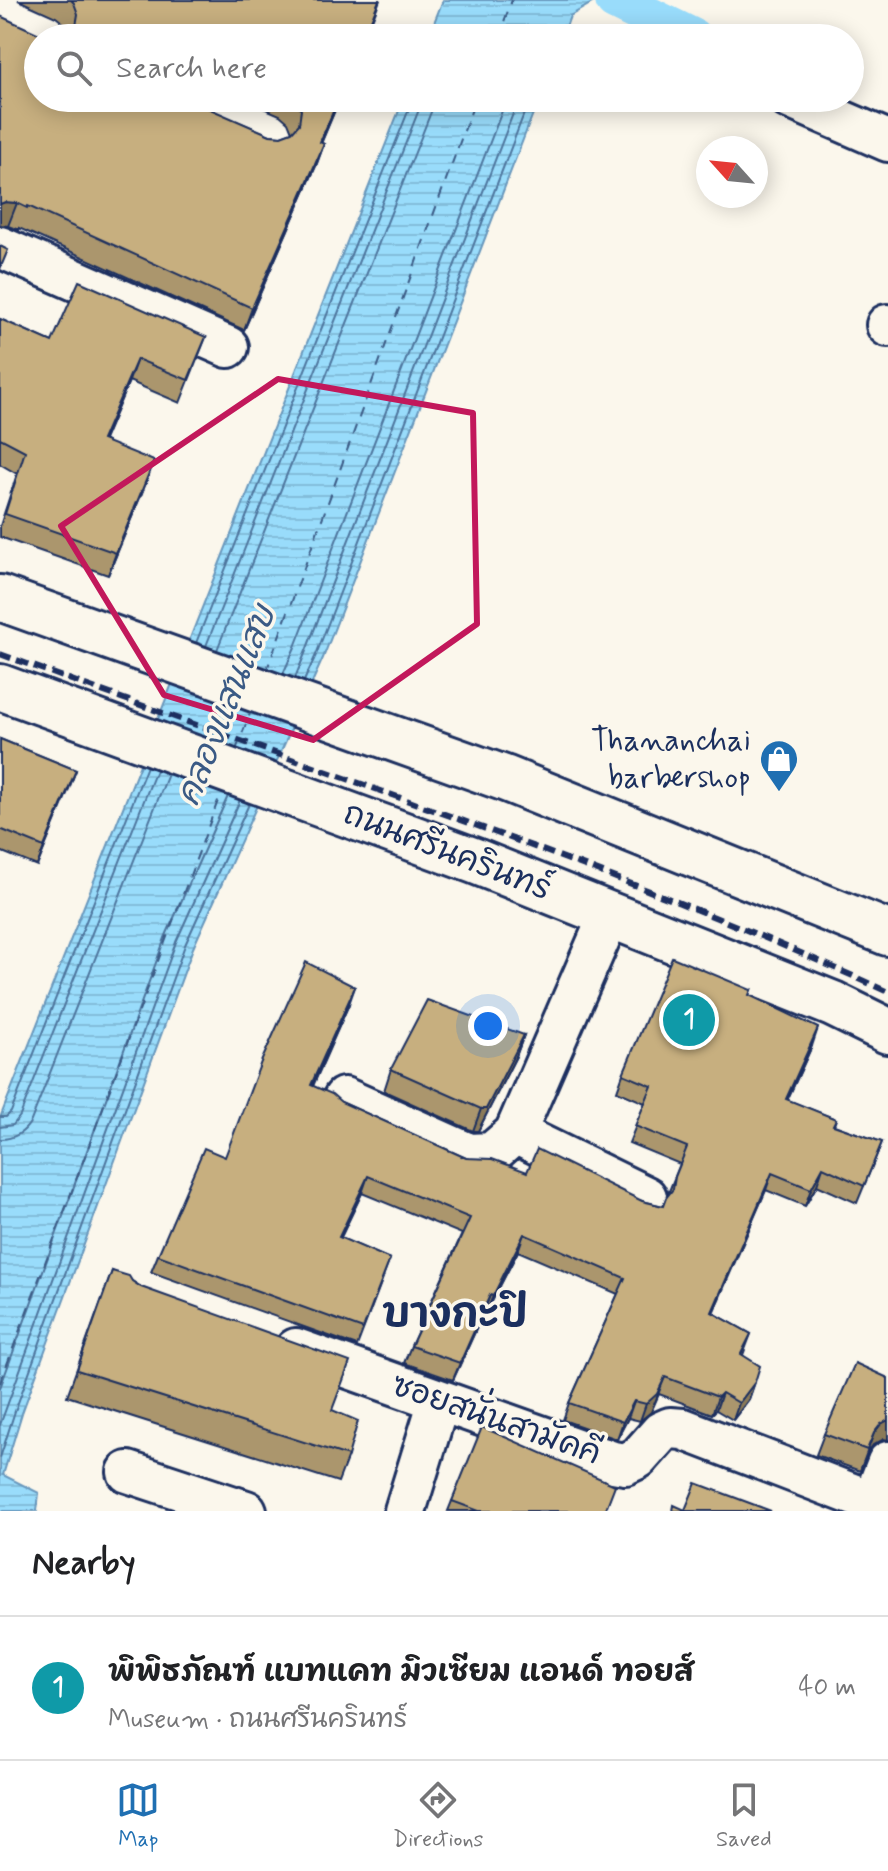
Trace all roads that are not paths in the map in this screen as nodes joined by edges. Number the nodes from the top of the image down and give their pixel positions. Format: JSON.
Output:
{"nodes":[{"id":1,"x":821,"y":112,"type":"edge"},
{"id":2,"x":888,"y":141,"type":"edge"},
{"id":3,"x":0,"y":247,"type":"edge"},
{"id":4,"x":228,"y":347,"type":"dead end"},
{"id":5,"x":0,"y":598,"type":"edge"},
{"id":6,"x":0,"y":687,"type":"edge"},
{"id":7,"x":610,"y":914,"type":"junction"},
{"id":8,"x":888,"y":933,"type":"edge"},
{"id":9,"x":888,"y":1031,"type":"edge"},
{"id":10,"x":344,"y":1098,"type":"dead end"},
{"id":11,"x":515,"y":1133,"type":"junction"},
{"id":12,"x":646,"y":1197,"type":"dead end"},
{"id":13,"x":259,"y":1336,"type":"edge"},
{"id":14,"x":439,"y":1401,"type":"junction"},
{"id":15,"x":888,"y":1462,"type":"edge"},
{"id":16,"x":128,"y":1472,"type":"dead end"},
{"id":17,"x":880,"y":1506,"type":"edge"},
{"id":18,"x":246,"y":1511,"type":"edge"},
{"id":19,"x":405,"y":1511,"type":"edge"}],
"edges":[{"from":1,"to":2,"type":"street"},
{"from":3,"to":4,"type":"street"},
{"from":5,"to":8,"type":"main road"},
{"from":6,"to":7,"type":"main road","name":"ถนนศรีนครินทร์"},
{"from":7,"to":9,"type":"main road","name":"ถนนศรีนครินทร์"},
{"from":7,"to":11,"type":"street"},
{"from":10,"to":11,"type":"street"},
{"from":11,"to":12,"type":"street"},
{"from":13,"to":14,"type":"street","name":"ซอยสนั่นสามัคคี"},
{"from":14,"to":17,"type":"street","name":"ซอยสนั่นสามัคคี"},
{"from":14,"to":19,"type":"street"},
{"from":15,"to":17,"type":"street"},
{"from":16,"to":18,"type":"street"}]}
